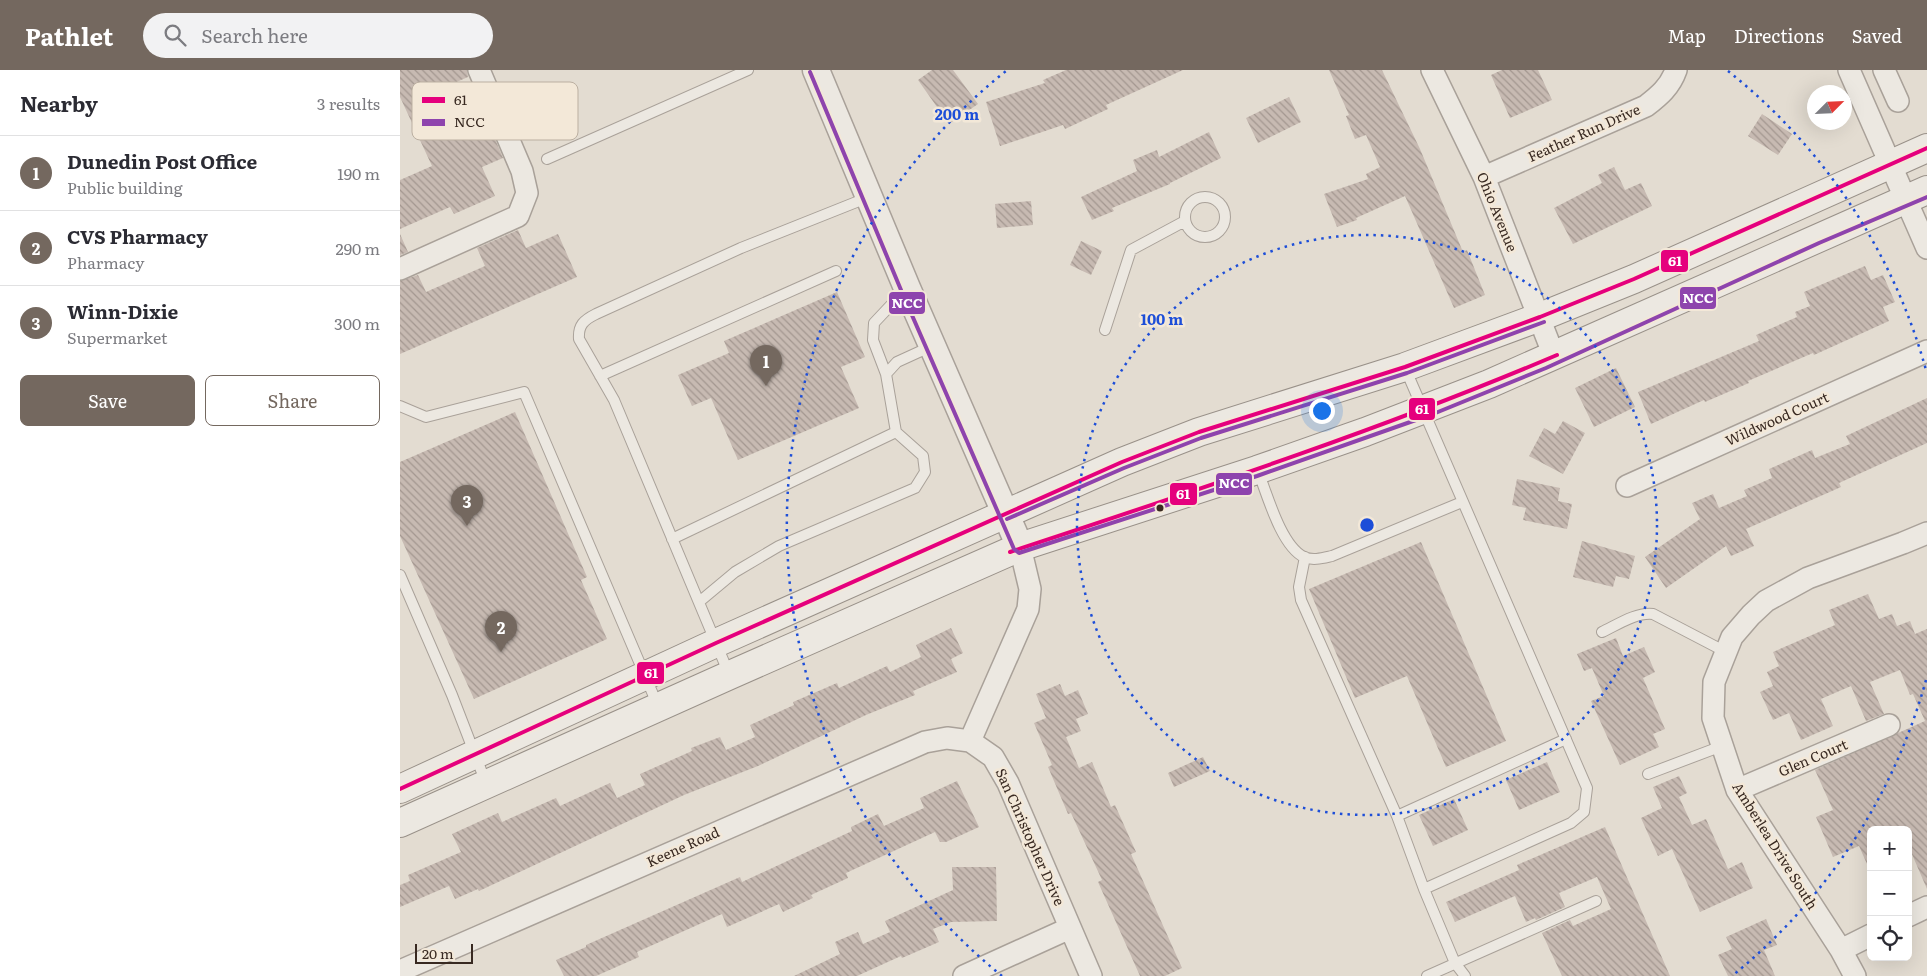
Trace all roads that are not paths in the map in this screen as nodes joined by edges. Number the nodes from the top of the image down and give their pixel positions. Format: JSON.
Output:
{"nodes":[{"id":1,"x":479,"y":70,"type":"edge"},
{"id":2,"x":748,"y":70,"type":"edge"},
{"id":3,"x":816,"y":70,"type":"edge"},
{"id":4,"x":1432,"y":70,"type":"edge"},
{"id":5,"x":1848,"y":70,"type":"edge"},
{"id":6,"x":1884,"y":70,"type":"edge"},
{"id":7,"x":1675,"y":72,"type":"edge"},
{"id":8,"x":484,"y":82,"type":"edge"},
{"id":9,"x":1898,"y":101,"type":"dead end"},
{"id":10,"x":509,"y":140,"type":"edge"},
{"id":11,"x":1927,"y":148,"type":"edge"},
{"id":12,"x":547,"y":159,"type":"dead end"},
{"id":13,"x":1890,"y":164,"type":"junction"},
{"id":14,"x":1484,"y":177,"type":"junction"},
{"id":15,"x":1916,"y":194,"type":"edge"},
{"id":16,"x":870,"y":197,"type":"junction"},
{"id":17,"x":1185,"y":221,"type":"junction"},
{"id":18,"x":1927,"y":248,"type":"edge"},
{"id":19,"x":400,"y":269,"type":"edge"},
{"id":20,"x":836,"y":271,"type":"dead end"},
{"id":21,"x":907,"y":288,"type":"junction"},
{"id":22,"x":1540,"y":317,"type":"junction"},
{"id":23,"x":1106,"y":330,"type":"dead end"},
{"id":24,"x":932,"y":346,"type":"junction"},
{"id":25,"x":1927,"y":352,"type":"edge"},
{"id":26,"x":1554,"y":356,"type":"junction"},
{"id":27,"x":1405,"y":367,"type":"junction"},
{"id":28,"x":886,"y":374,"type":"junction"},
{"id":29,"x":600,"y":376,"type":"junction"},
{"id":30,"x":400,"y":406,"type":"edge"},
{"id":31,"x":1422,"y":410,"type":"junction"},
{"id":32,"x":896,"y":432,"type":"junction"},
{"id":33,"x":1257,"y":470,"type":"junction"},
{"id":34,"x":1627,"y":486,"type":"dead end"},
{"id":35,"x":1462,"y":502,"type":"junction"},
{"id":36,"x":1005,"y":514,"type":"junction"},
{"id":37,"x":1927,"y":533,"type":"edge"},
{"id":38,"x":672,"y":539,"type":"junction"},
{"id":39,"x":1020,"y":548,"type":"junction"},
{"id":40,"x":1305,"y":557,"type":"junction"},
{"id":41,"x":400,"y":575,"type":"edge"},
{"id":42,"x":699,"y":602,"type":"junction"},
{"id":43,"x":1602,"y":632,"type":"dead end"},
{"id":44,"x":716,"y":643,"type":"junction"},
{"id":45,"x":1726,"y":652,"type":"junction"},
{"id":46,"x":645,"y":675,"type":"junction"},
{"id":47,"x":730,"y":675,"type":"junction"},
{"id":48,"x":658,"y":707,"type":"junction"},
{"id":49,"x":1889,"y":725,"type":"dead end"},
{"id":50,"x":1566,"y":739,"type":"junction"},
{"id":51,"x":970,"y":742,"type":"junction"},
{"id":52,"x":1722,"y":746,"type":"junction"},
{"id":53,"x":475,"y":756,"type":"junction"},
{"id":54,"x":1648,"y":774,"type":"dead end"},
{"id":55,"x":487,"y":784,"type":"junction"},
{"id":56,"x":400,"y":789,"type":"edge"},
{"id":57,"x":1737,"y":790,"type":"junction"},
{"id":58,"x":1397,"y":816,"type":"junction"},
{"id":59,"x":400,"y":824,"type":"edge"},
{"id":60,"x":1424,"y":889,"type":"junction"},
{"id":61,"x":1596,"y":901,"type":"dead end"},
{"id":62,"x":1927,"y":906,"type":"edge"},
{"id":63,"x":1912,"y":914,"type":"edge"},
{"id":64,"x":1070,"y":928,"type":"junction"},
{"id":65,"x":1867,"y":937,"type":"edge"},
{"id":66,"x":1841,"y":950,"type":"junction"},
{"id":67,"x":1456,"y":963,"type":"junction"},
{"id":68,"x":400,"y":971,"type":"edge"},
{"id":69,"x":964,"y":976,"type":"edge"},
{"id":70,"x":1091,"y":976,"type":"edge"},
{"id":71,"x":1426,"y":976,"type":"edge"},
{"id":72,"x":1465,"y":976,"type":"edge"},
{"id":73,"x":1855,"y":976,"type":"edge"}],
"edges":[{"from":1,"to":8,"type":"street"},
{"from":2,"to":12,"type":"lane"},
{"from":3,"to":16,"type":"street"},
{"from":4,"to":14,"type":"street","name":"Ohio Avenue"},
{"from":5,"to":13,"type":"street"},
{"from":6,"to":9,"type":"street"},
{"from":7,"to":14,"type":"street","name":"Feather Run Drive"},
{"from":10,"to":19,"type":"street"},
{"from":11,"to":13,"type":"main road"},
{"from":13,"to":15,"type":"street"},
{"from":13,"to":22,"type":"main road"},
{"from":14,"to":22,"type":"street","name":"Ohio Avenue"},
{"from":15,"to":18,"type":"street"},
{"from":15,"to":26,"type":"main road"},
{"from":16,"to":21,"type":"street"},
{"from":16,"to":29,"type":"lane"},
{"from":17,"to":17,"type":"lane"},
{"from":17,"to":23,"type":"lane"},
{"from":20,"to":29,"type":"lane"},
{"from":21,"to":24,"type":"street"},
{"from":21,"to":28,"type":"lane"},
{"from":22,"to":26,"type":"street","name":"Ohio Avenue"},
{"from":22,"to":27,"type":"main road"},
{"from":24,"to":28,"type":"lane"},
{"from":24,"to":36,"type":"street"},
{"from":25,"to":34,"type":"street","name":"Wildwood Court"},
{"from":26,"to":31,"type":"main road"},
{"from":27,"to":31,"type":"lane"},
{"from":27,"to":36,"type":"main road"},
{"from":28,"to":32,"type":"lane"},
{"from":29,"to":38,"type":"lane"},
{"from":30,"to":46,"type":"lane"},
{"from":31,"to":33,"type":"main road"},
{"from":31,"to":35,"type":"lane"},
{"from":32,"to":38,"type":"lane"},
{"from":32,"to":42,"type":"lane"},
{"from":33,"to":39,"type":"main road"},
{"from":33,"to":40,"type":"lane"},
{"from":35,"to":40,"type":"lane"},
{"from":35,"to":50,"type":"lane"},
{"from":36,"to":39,"type":"street"},
{"from":36,"to":44,"type":"main road"},
{"from":37,"to":45,"type":"street","name":"Amberlea Drive South"},
{"from":38,"to":42,"type":"lane"},
{"from":39,"to":47,"type":"main road"},
{"from":39,"to":51,"type":"street"},
{"from":40,"to":58,"type":"lane"},
{"from":41,"to":53,"type":"lane"},
{"from":42,"to":44,"type":"lane"},
{"from":43,"to":45,"type":"lane"},
{"from":44,"to":46,"type":"main road"},
{"from":44,"to":47,"type":"lane"},
{"from":45,"to":52,"type":"street","name":"Amberlea Drive South"},
{"from":46,"to":48,"type":"lane"},
{"from":46,"to":53,"type":"main road"},
{"from":47,"to":48,"type":"main road"},
{"from":48,"to":55,"type":"main road"},
{"from":49,"to":57,"type":"street","name":"Glen Court"},
{"from":50,"to":58,"type":"lane"},
{"from":50,"to":60,"type":"lane"},
{"from":51,"to":64,"type":"street","name":"San Christopher Drive"},
{"from":51,"to":68,"type":"street","name":"Keene Road"},
{"from":52,"to":54,"type":"lane"},
{"from":52,"to":57,"type":"street","name":"Amberlea Drive South"},
{"from":53,"to":55,"type":"lane"},
{"from":53,"to":56,"type":"main road"},
{"from":55,"to":59,"type":"main road"},
{"from":57,"to":66,"type":"street","name":"Amberlea Drive South"},
{"from":58,"to":60,"type":"lane"},
{"from":60,"to":67,"type":"lane"},
{"from":61,"to":67,"type":"lane"},
{"from":62,"to":63,"type":"street"},
{"from":64,"to":69,"type":"street"},
{"from":64,"to":70,"type":"street","name":"San Christopher Drive"},
{"from":65,"to":66,"type":"street"},
{"from":66,"to":73,"type":"street","name":"Amberlea Drive South"},
{"from":67,"to":71,"type":"lane"},
{"from":67,"to":72,"type":"lane"}]}
